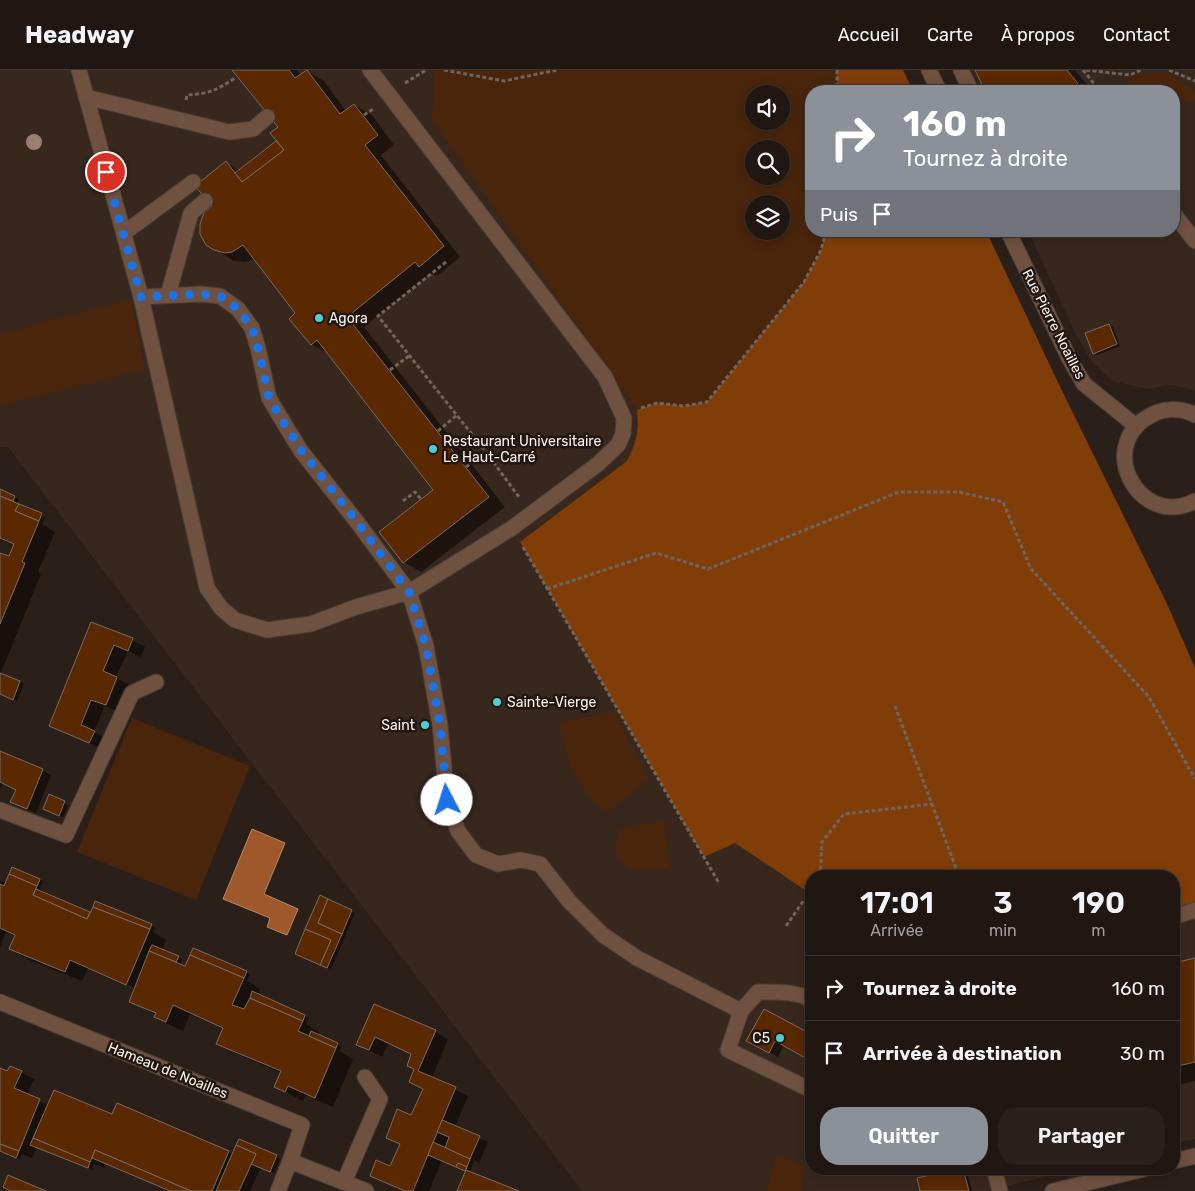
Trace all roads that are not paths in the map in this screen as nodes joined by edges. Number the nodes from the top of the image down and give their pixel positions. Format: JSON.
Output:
{"nodes":[{"id":1,"x":79,"y":70,"type":"edge"},
{"id":2,"x":370,"y":70,"type":"edge"},
{"id":3,"x":929,"y":70,"type":"edge"},
{"id":4,"x":960,"y":70,"type":"edge"},
{"id":5,"x":936,"y":85,"type":"edge"},
{"id":6,"x":968,"y":85,"type":"edge"},
{"id":7,"x":86,"y":97,"type":"junction"},
{"id":8,"x":267,"y":117,"type":"dead end"},
{"id":9,"x":192,"y":182,"type":"dead end"},
{"id":10,"x":205,"y":202,"type":"dead end"},
{"id":11,"x":1180,"y":222,"type":"edge"},
{"id":12,"x":124,"y":233,"type":"junction"},
{"id":13,"x":1011,"y":237,"type":"edge"},
{"id":14,"x":1195,"y":241,"type":"edge"},
{"id":15,"x":168,"y":295,"type":"junction"},
{"id":16,"x":141,"y":297,"type":"junction"},
{"id":17,"x":1195,"y":415,"type":"edge"},
{"id":18,"x":1136,"y":426,"type":"junction"},
{"id":19,"x":1194,"y":504,"type":"edge"},
{"id":20,"x":409,"y":592,"type":"junction"},
{"id":21,"x":156,"y":682,"type":"dead end"},
{"id":22,"x":0,"y":810,"type":"edge"},
{"id":23,"x":1195,"y":910,"type":"edge"},
{"id":24,"x":1180,"y":915,"type":"edge"},
{"id":25,"x":805,"y":997,"type":"edge"},
{"id":26,"x":0,"y":1002,"type":"edge"},
{"id":27,"x":741,"y":1011,"type":"junction"},
{"id":28,"x":365,"y":1077,"type":"dead end"},
{"id":29,"x":805,"y":1087,"type":"edge"},
{"id":30,"x":1195,"y":1156,"type":"edge"},
{"id":31,"x":1180,"y":1160,"type":"edge"},
{"id":32,"x":290,"y":1161,"type":"junction"},
{"id":33,"x":996,"y":1175,"type":"edge"},
{"id":34,"x":1119,"y":1175,"type":"edge"},
{"id":35,"x":344,"y":1182,"type":"junction"},
{"id":36,"x":278,"y":1191,"type":"edge"},
{"id":37,"x":366,"y":1191,"type":"edge"},
{"id":38,"x":1000,"y":1191,"type":"edge"},
{"id":39,"x":1053,"y":1191,"type":"edge"}],
"edges":[{"from":1,"to":7,"type":"street"},
{"from":2,"to":20,"type":"street"},
{"from":3,"to":5,"type":"street"},
{"from":4,"to":6,"type":"street"},
{"from":7,"to":8,"type":"street"},
{"from":7,"to":12,"type":"street"},
{"from":9,"to":12,"type":"street"},
{"from":10,"to":15,"type":"street"},
{"from":11,"to":14,"type":"street"},
{"from":12,"to":16,"type":"street"},
{"from":13,"to":18,"type":"street","name":"Rue Pierre Noailles"},
{"from":15,"to":16,"type":"street"},
{"from":15,"to":20,"type":"street"},
{"from":16,"to":20,"type":"street"},
{"from":17,"to":18,"type":"street"},
{"from":18,"to":19,"type":"street"},
{"from":20,"to":27,"type":"street"},
{"from":21,"to":22,"type":"street"},
{"from":23,"to":24,"type":"street"},
{"from":25,"to":27,"type":"street"},
{"from":26,"to":32,"type":"street","name":"Hameau de Noailles"},
{"from":27,"to":29,"type":"street"},
{"from":28,"to":35,"type":"street"},
{"from":30,"to":31,"type":"street"},
{"from":32,"to":35,"type":"street"},
{"from":32,"to":36,"type":"street","name":"Hameau de Noailles"},
{"from":33,"to":38,"type":"street"},
{"from":34,"to":39,"type":"street"},
{"from":35,"to":37,"type":"street"}]}
